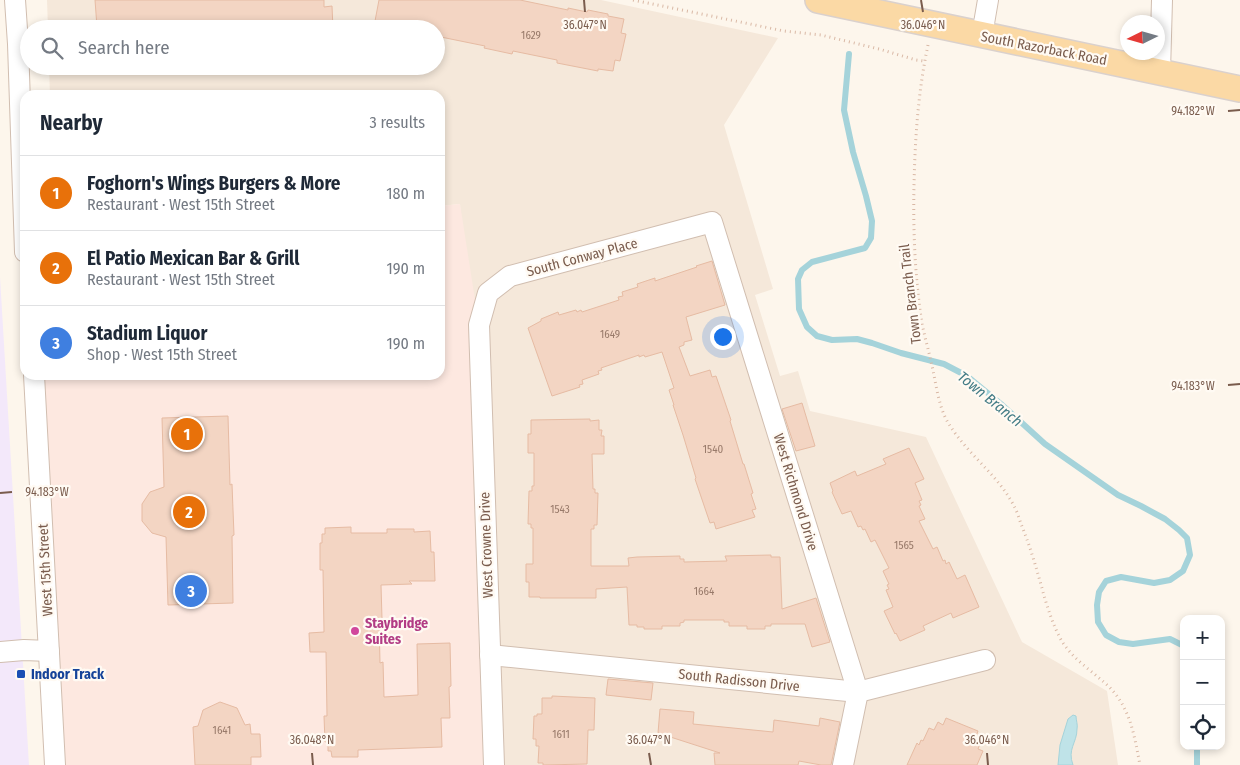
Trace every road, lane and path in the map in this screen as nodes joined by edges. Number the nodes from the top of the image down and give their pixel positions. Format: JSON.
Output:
{"nodes":[{"id":1,"x":15,"y":0,"type":"edge"},
{"id":2,"x":633,"y":0,"type":"edge"},
{"id":3,"x":818,"y":0,"type":"edge"},
{"id":4,"x":988,"y":0,"type":"edge"},
{"id":5,"x":1162,"y":0,"type":"edge"},
{"id":6,"x":932,"y":25,"type":"junction"},
{"id":7,"x":982,"y":35,"type":"junction"},
{"id":8,"x":924,"y":61,"type":"junction"},
{"id":9,"x":1160,"y":72,"type":"junction"},
{"id":10,"x":1240,"y":89,"type":"edge"},
{"id":11,"x":20,"y":103,"type":"edge"},
{"id":12,"x":712,"y":222,"type":"joint"},
{"id":13,"x":479,"y":325,"type":"joint"},
{"id":14,"x":34,"y":380,"type":"edge"},
{"id":15,"x":49,"y":651,"type":"junction"},
{"id":16,"x":0,"y":652,"type":"edge"},
{"id":17,"x":490,"y":655,"type":"junction"},
{"id":18,"x":985,"y":660,"type":"dead end"},
{"id":19,"x":858,"y":692,"type":"junction"},
{"id":20,"x":55,"y":765,"type":"edge"},
{"id":21,"x":494,"y":765,"type":"edge"},
{"id":22,"x":844,"y":765,"type":"edge"},
{"id":23,"x":1140,"y":765,"type":"edge"}],
"edges":[{"from":1,"to":11,"type":"street"},
{"from":2,"to":8,"type":"path"},
{"from":3,"to":6,"type":"main road","name":"South Razorback Road"},
{"from":4,"to":7,"type":"street"},
{"from":5,"to":9,"type":"street"},
{"from":6,"to":7,"type":"main road","name":"South Razorback Road"},
{"from":6,"to":8,"type":"path","name":"Town Branch Trail"},
{"from":7,"to":9,"type":"main road","name":"South Razorback Road"},
{"from":8,"to":23,"type":"path","name":"Town Branch Trail"},
{"from":9,"to":10,"type":"main road","name":"South Razorback Road"},
{"from":12,"to":13,"type":"street","name":"South Conway Place"},
{"from":12,"to":19,"type":"street","name":"West Richmond Drive"},
{"from":13,"to":17,"type":"street","name":"West Crowne Drive"},
{"from":14,"to":15,"type":"street","name":"West 15th Street"},
{"from":15,"to":16,"type":"street"},
{"from":15,"to":20,"type":"street","name":"West 15th Street"},
{"from":17,"to":19,"type":"street","name":"South Radisson Drive"},
{"from":17,"to":21,"type":"street","name":"West Crowne Drive"},
{"from":18,"to":19,"type":"street","name":"South Radisson Drive"},
{"from":19,"to":22,"type":"street","name":"West Richmond Drive"}]}
